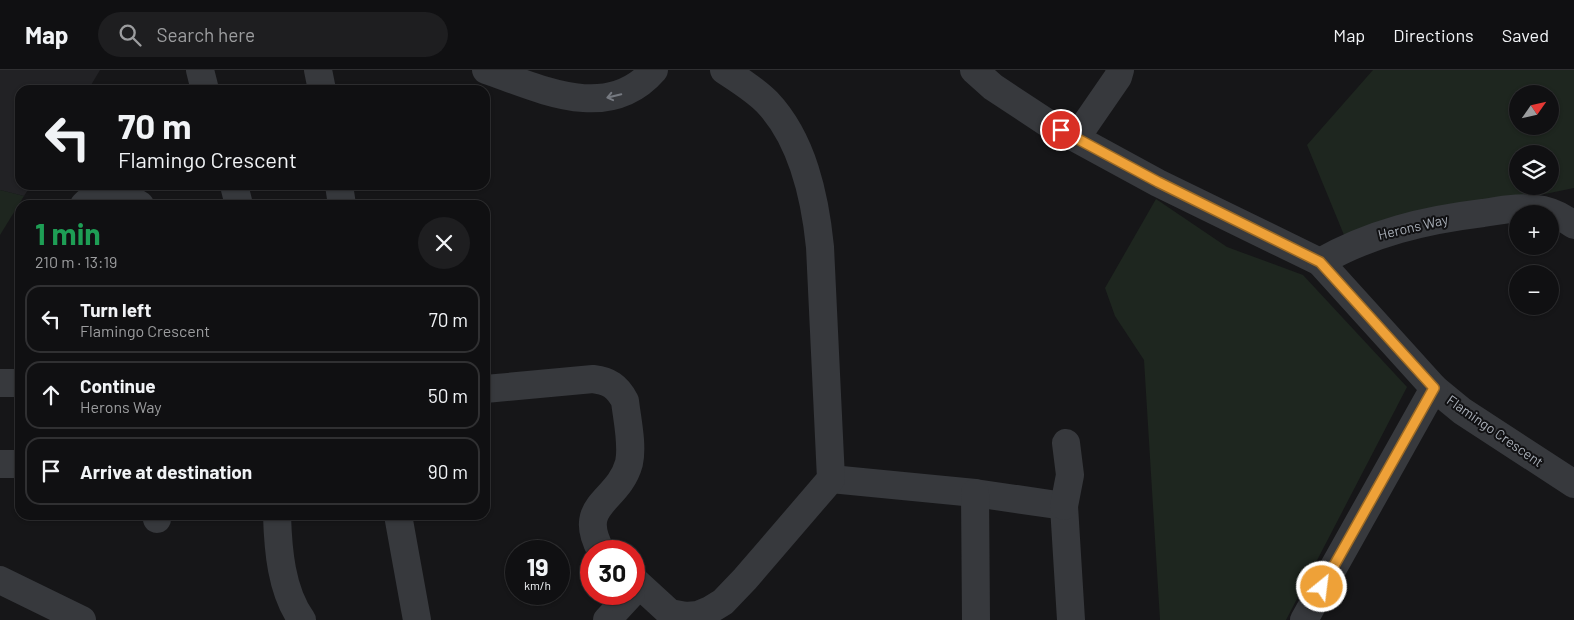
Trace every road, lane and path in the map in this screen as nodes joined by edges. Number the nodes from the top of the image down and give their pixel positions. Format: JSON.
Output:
{"nodes":[{"id":1,"x":200,"y":70,"type":"edge"},
{"id":2,"x":318,"y":70,"type":"edge"},
{"id":3,"x":486,"y":70,"type":"edge"},
{"id":4,"x":654,"y":70,"type":"edge"},
{"id":5,"x":724,"y":70,"type":"edge"},
{"id":6,"x":974,"y":70,"type":"edge"},
{"id":7,"x":1120,"y":70,"type":"edge"},
{"id":8,"x":204,"y":85,"type":"edge"},
{"id":9,"x":321,"y":85,"type":"edge"},
{"id":10,"x":1076,"y":138,"type":"junction"},
{"id":11,"x":93,"y":200,"type":"edge"},
{"id":12,"x":132,"y":200,"type":"edge"},
{"id":13,"x":1574,"y":225,"type":"edge"},
{"id":14,"x":1320,"y":262,"type":"junction"},
{"id":15,"x":0,"y":383,"type":"edge"},
{"id":16,"x":15,"y":383,"type":"edge"},
{"id":17,"x":1434,"y":388,"type":"junction"},
{"id":18,"x":490,"y":389,"type":"edge"},
{"id":19,"x":1066,"y":443,"type":"dead end"},
{"id":20,"x":0,"y":464,"type":"edge"},
{"id":21,"x":15,"y":464,"type":"edge"},
{"id":22,"x":831,"y":479,"type":"junction"},
{"id":23,"x":1574,"y":484,"type":"edge"},
{"id":24,"x":976,"y":493,"type":"junction"},
{"id":25,"x":1064,"y":506,"type":"junction"},
{"id":26,"x":277,"y":520,"type":"edge"},
{"id":27,"x":399,"y":520,"type":"edge"},
{"id":28,"x":595,"y":540,"type":"edge"},
{"id":29,"x":0,"y":580,"type":"edge"},
{"id":30,"x":645,"y":596,"type":"edge"},
{"id":31,"x":619,"y":605,"type":"edge"},
{"id":32,"x":670,"y":616,"type":"edge"},
{"id":33,"x":82,"y":620,"type":"edge"},
{"id":34,"x":302,"y":620,"type":"edge"},
{"id":35,"x":417,"y":620,"type":"edge"},
{"id":36,"x":607,"y":620,"type":"edge"},
{"id":37,"x":976,"y":620,"type":"edge"},
{"id":38,"x":1070,"y":620,"type":"edge"},
{"id":39,"x":1304,"y":620,"type":"edge"}],
"edges":[{"from":1,"to":8,"type":"street"},
{"from":2,"to":9,"type":"street"},
{"from":4,"to":3,"type":"street","one_way":true},
{"from":5,"to":22,"type":"street"},
{"from":6,"to":10,"type":"street"},
{"from":7,"to":10,"type":"street"},
{"from":10,"to":14,"type":"street"},
{"from":11,"to":12,"type":"street"},
{"from":13,"to":14,"type":"street","name":"Herons Way"},
{"from":14,"to":17,"type":"street","name":"Flamingo Crescent"},
{"from":15,"to":16,"type":"street"},
{"from":17,"to":23,"type":"street","name":"Flamingo Crescent"},
{"from":17,"to":39,"type":"street"},
{"from":18,"to":28,"type":"street"},
{"from":19,"to":25,"type":"street"},
{"from":20,"to":21,"type":"street"},
{"from":22,"to":24,"type":"street"},
{"from":22,"to":32,"type":"street"},
{"from":24,"to":25,"type":"street"},
{"from":24,"to":37,"type":"street"},
{"from":25,"to":38,"type":"street"},
{"from":26,"to":34,"type":"street"},
{"from":27,"to":35,"type":"street"},
{"from":29,"to":33,"type":"street"},
{"from":30,"to":32,"type":"street"},
{"from":31,"to":36,"type":"street"}]}
